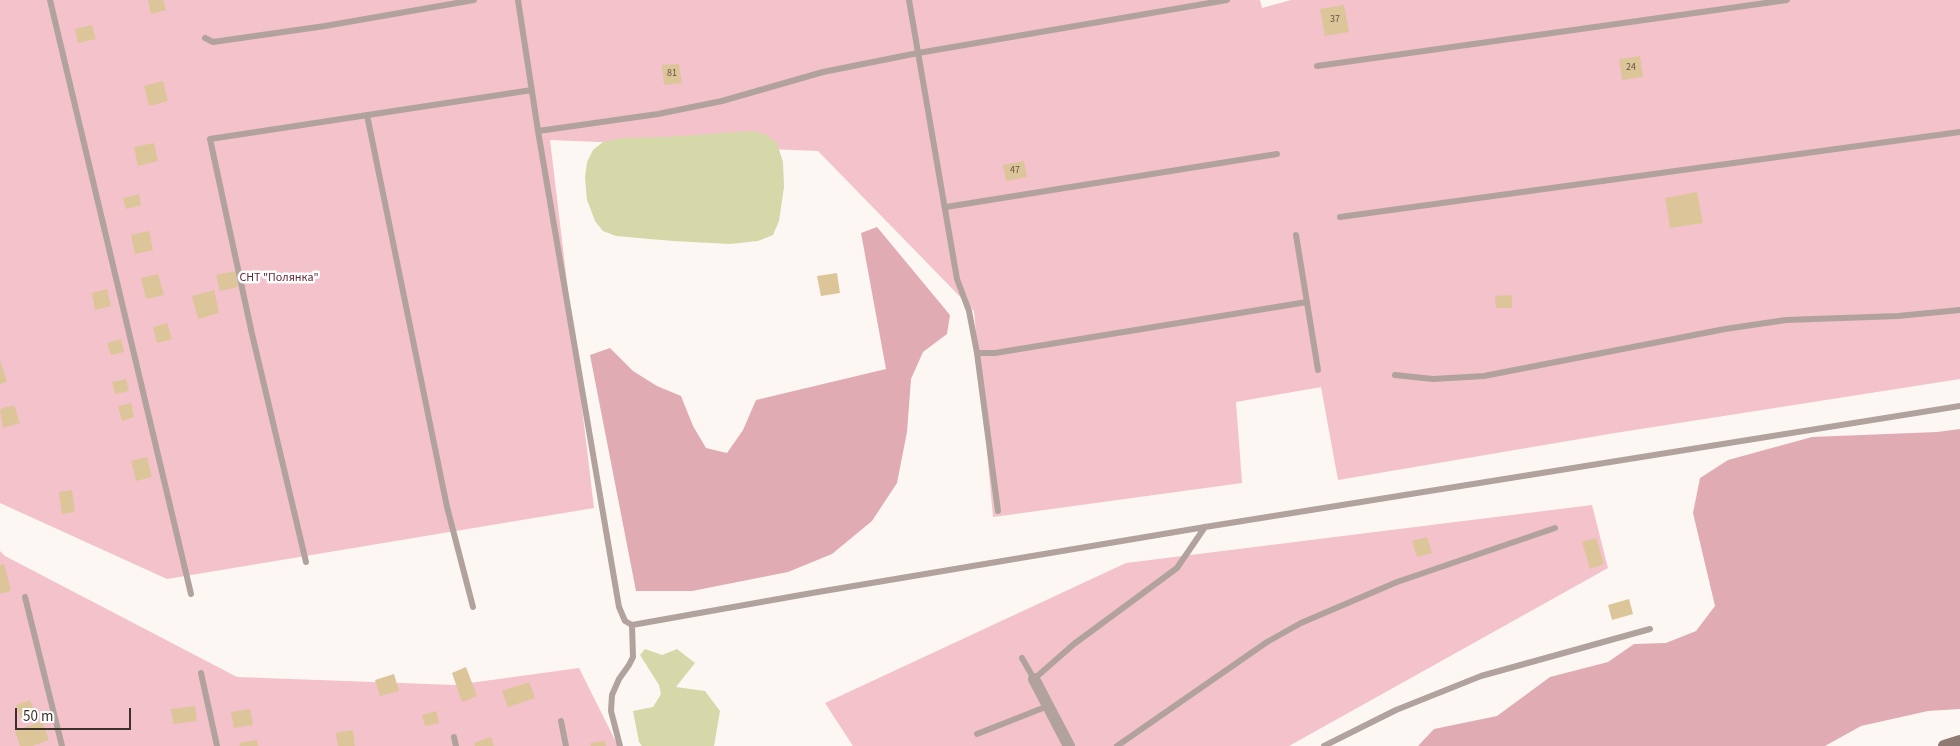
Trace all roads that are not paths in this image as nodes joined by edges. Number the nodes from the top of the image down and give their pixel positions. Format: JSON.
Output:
{"nodes":[{"id":1,"x":50,"y":0,"type":"edge"},
{"id":2,"x":474,"y":0,"type":"edge"},
{"id":3,"x":518,"y":0,"type":"edge"},
{"id":4,"x":910,"y":0,"type":"edge"},
{"id":5,"x":1227,"y":0,"type":"edge"},
{"id":6,"x":1787,"y":0,"type":"edge"},
{"id":7,"x":205,"y":38,"type":"dead end"},
{"id":8,"x":918,"y":53,"type":"junction"},
{"id":9,"x":1317,"y":66,"type":"dead end"},
{"id":10,"x":532,"y":90,"type":"junction"},
{"id":11,"x":367,"y":115,"type":"junction"},
{"id":12,"x":538,"y":131,"type":"junction"},
{"id":13,"x":1960,"y":132,"type":"edge"},
{"id":14,"x":1278,"y":154,"type":"dead end"},
{"id":15,"x":946,"y":207,"type":"junction"},
{"id":16,"x":1340,"y":217,"type":"dead end"},
{"id":17,"x":1296,"y":235,"type":"dead end"},
{"id":18,"x":1307,"y":302,"type":"junction"},
{"id":19,"x":1960,"y":310,"type":"edge"},
{"id":20,"x":977,"y":353,"type":"junction"},
{"id":21,"x":1318,"y":370,"type":"dead end"},
{"id":22,"x":1395,"y":375,"type":"dead end"},
{"id":23,"x":1960,"y":406,"type":"edge"},
{"id":24,"x":998,"y":511,"type":"dead end"},
{"id":25,"x":1205,"y":527,"type":"junction"},
{"id":26,"x":1555,"y":528,"type":"dead end"},
{"id":27,"x":306,"y":562,"type":"dead end"},
{"id":28,"x":191,"y":594,"type":"dead end"},
{"id":29,"x":25,"y":597,"type":"dead end"},
{"id":30,"x":473,"y":607,"type":"dead end"},
{"id":31,"x":632,"y":625,"type":"junction"},
{"id":32,"x":1650,"y":629,"type":"dead end"},
{"id":33,"x":1022,"y":658,"type":"dead end"},
{"id":34,"x":201,"y":673,"type":"dead end"},
{"id":35,"x":1034,"y":679,"type":"junction"},
{"id":36,"x":1048,"y":706,"type":"junction"},
{"id":37,"x":561,"y":722,"type":"dead end"},
{"id":38,"x":977,"y":734,"type":"dead end"},
{"id":39,"x":454,"y":737,"type":"dead end"},
{"id":40,"x":1960,"y":741,"type":"edge"},
{"id":41,"x":62,"y":746,"type":"edge"},
{"id":42,"x":217,"y":746,"type":"edge"},
{"id":43,"x":456,"y":746,"type":"edge"},
{"id":44,"x":566,"y":746,"type":"edge"},
{"id":45,"x":620,"y":746,"type":"edge"},
{"id":46,"x":1069,"y":746,"type":"edge"},
{"id":47,"x":1117,"y":746,"type":"edge"},
{"id":48,"x":1324,"y":746,"type":"edge"},
{"id":49,"x":1944,"y":746,"type":"edge"}],
"edges":[{"from":1,"to":28,"type":"lane"},
{"from":2,"to":7,"type":"lane"},
{"from":3,"to":10,"type":"lane"},
{"from":4,"to":8,"type":"lane"},
{"from":5,"to":8,"type":"lane"},
{"from":6,"to":9,"type":"lane"},
{"from":8,"to":12,"type":"lane"},
{"from":8,"to":15,"type":"lane"},
{"from":10,"to":11,"type":"lane"},
{"from":10,"to":12,"type":"lane"},
{"from":11,"to":27,"type":"lane"},
{"from":11,"to":30,"type":"lane"},
{"from":12,"to":31,"type":"lane"},
{"from":13,"to":16,"type":"lane"},
{"from":14,"to":15,"type":"lane"},
{"from":15,"to":20,"type":"lane"},
{"from":17,"to":18,"type":"lane"},
{"from":18,"to":20,"type":"lane"},
{"from":18,"to":21,"type":"lane"},
{"from":19,"to":22,"type":"lane"},
{"from":20,"to":24,"type":"lane"},
{"from":23,"to":25,"type":"lane"},
{"from":25,"to":31,"type":"lane"},
{"from":25,"to":35,"type":"lane"},
{"from":26,"to":47,"type":"lane"},
{"from":29,"to":41,"type":"lane"},
{"from":31,"to":45,"type":"lane"},
{"from":32,"to":48,"type":"lane"},
{"from":33,"to":35,"type":"lane"},
{"from":34,"to":42,"type":"lane"},
{"from":35,"to":36,"type":"street"},
{"from":36,"to":38,"type":"lane"},
{"from":36,"to":46,"type":"street"},
{"from":37,"to":44,"type":"lane"},
{"from":39,"to":43,"type":"lane"},
{"from":40,"to":49,"type":"street"}]}
